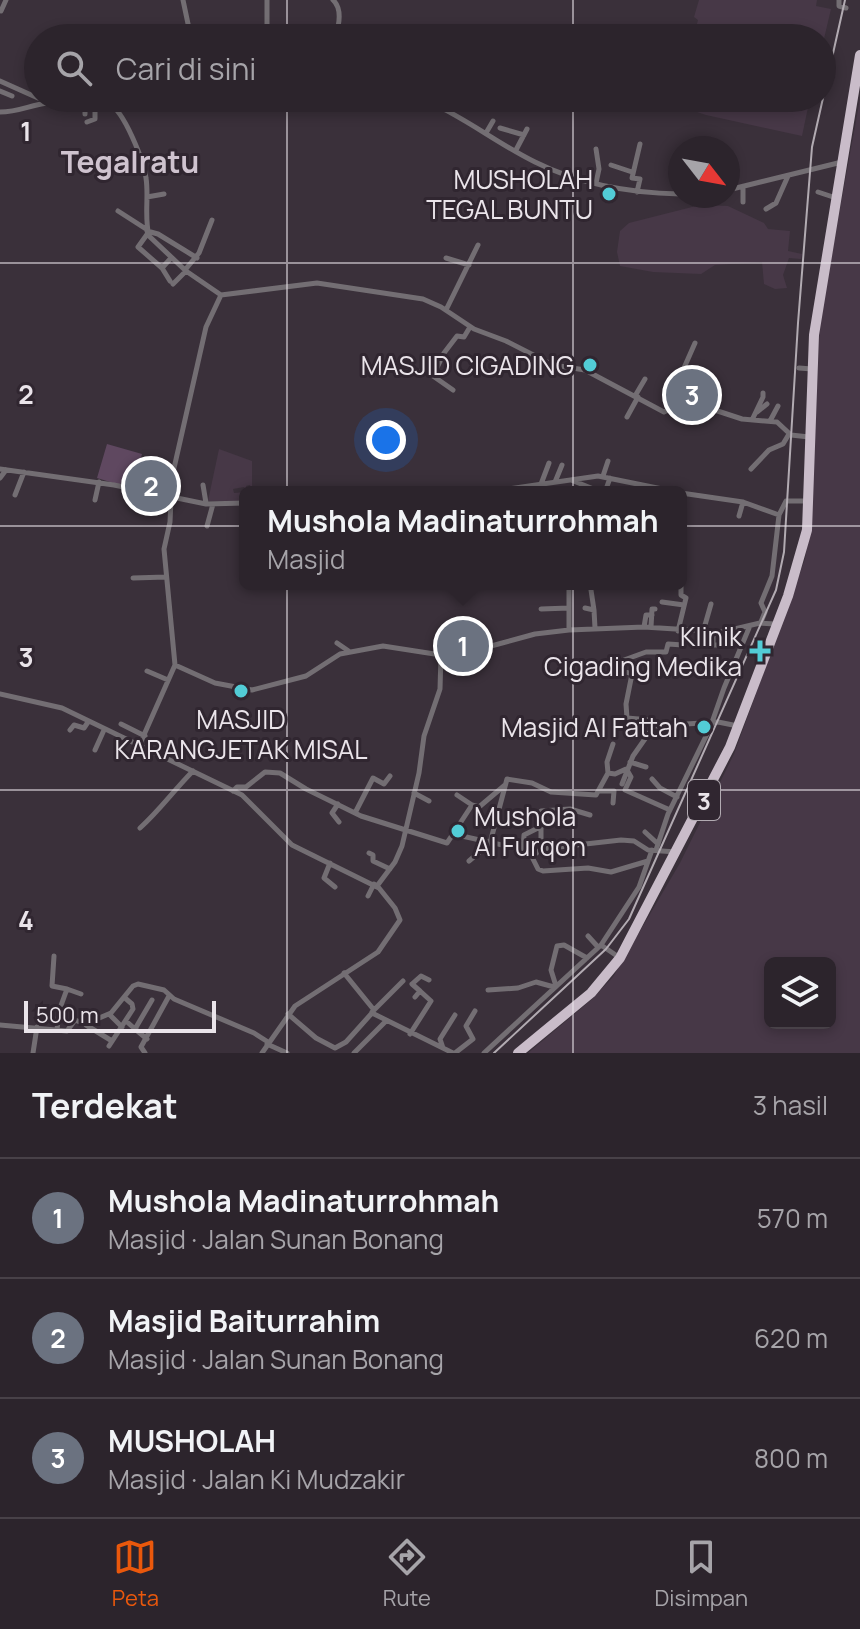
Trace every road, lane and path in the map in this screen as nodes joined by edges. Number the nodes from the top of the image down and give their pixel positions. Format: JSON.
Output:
{"nodes":[{"id":1,"x":183,"y":0,"type":"edge"},
{"id":2,"x":267,"y":0,"type":"edge"},
{"id":3,"x":333,"y":0,"type":"edge"},
{"id":4,"x":839,"y":0,"type":"edge"},
{"id":5,"x":4,"y":1,"type":"edge"},
{"id":6,"x":846,"y":8,"type":"dead end"},
{"id":7,"x":1,"y":11,"type":"edge"},
{"id":8,"x":188,"y":24,"type":"edge"},
{"id":9,"x":267,"y":24,"type":"edge"},
{"id":10,"x":339,"y":24,"type":"edge"},
{"id":11,"x":860,"y":55,"type":"edge"},
{"id":12,"x":0,"y":82,"type":"edge"},
{"id":13,"x":0,"y":91,"type":"edge"},
{"id":14,"x":24,"y":92,"type":"edge"},
{"id":15,"x":12,"y":96,"type":"dead end"},
{"id":16,"x":24,"y":108,"type":"edge"},
{"id":17,"x":0,"y":112,"type":"edge"},
{"id":18,"x":95,"y":112,"type":"edge"},
{"id":19,"x":120,"y":112,"type":"edge"},
{"id":20,"x":452,"y":112,"type":"edge"},
{"id":21,"x":493,"y":121,"type":"dead end"},
{"id":22,"x":87,"y":122,"type":"dead end"},
{"id":23,"x":500,"y":128,"type":"dead end"},
{"id":24,"x":486,"y":133,"type":"junction"},
{"id":25,"x":640,"y":144,"type":"dead end"},
{"id":26,"x":596,"y":149,"type":"dead end"},
{"id":27,"x":516,"y":150,"type":"junction"},
{"id":28,"x":843,"y":162,"type":"junction"},
{"id":29,"x":611,"y":165,"type":"dead end"},
{"id":30,"x":632,"y":172,"type":"junction"},
{"id":31,"x":788,"y":176,"type":"junction"},
{"id":32,"x":596,"y":183,"type":"junction"},
{"id":33,"x":743,"y":187,"type":"junction"},
{"id":34,"x":740,"y":188,"type":"edge"},
{"id":35,"x":637,"y":192,"type":"junction"},
{"id":36,"x":818,"y":192,"type":"dead end"},
{"id":37,"x":668,"y":193,"type":"edge"},
{"id":38,"x":164,"y":194,"type":"dead end"},
{"id":39,"x":147,"y":197,"type":"junction"},
{"id":40,"x":837,"y":199,"type":"junction"},
{"id":41,"x":743,"y":202,"type":"dead end"},
{"id":42,"x":766,"y":209,"type":"dead end"},
{"id":43,"x":118,"y":211,"type":"dead end"},
{"id":44,"x":212,"y":220,"type":"dead end"},
{"id":45,"x":147,"y":231,"type":"junction"},
{"id":46,"x":478,"y":245,"type":"dead end"},
{"id":47,"x":171,"y":258,"type":"junction"},
{"id":48,"x":197,"y":258,"type":"junction"},
{"id":49,"x":446,"y":258,"type":"dead end"},
{"id":50,"x":469,"y":265,"type":"junction"},
{"id":51,"x":162,"y":268,"type":"junction"},
{"id":52,"x":186,"y":270,"type":"junction"},
{"id":53,"x":221,"y":295,"type":"junction"},
{"id":54,"x":446,"y":310,"type":"junction"},
{"id":55,"x":470,"y":327,"type":"junction"},
{"id":56,"x":695,"y":343,"type":"dead end"},
{"id":57,"x":799,"y":368,"type":"dead end"},
{"id":58,"x":812,"y":369,"type":"junction"},
{"id":59,"x":422,"y":370,"type":"dead end"},
{"id":60,"x":433,"y":376,"type":"junction"},
{"id":61,"x":645,"y":379,"type":"dead end"},
{"id":62,"x":453,"y":390,"type":"dead end"},
{"id":63,"x":763,"y":393,"type":"dead end"},
{"id":64,"x":636,"y":396,"type":"junction"},
{"id":65,"x":679,"y":403,"type":"junction"},
{"id":66,"x":767,"y":404,"type":"dead end"},
{"id":67,"x":778,"y":406,"type":"dead end"},
{"id":68,"x":756,"y":412,"type":"junction"},
{"id":69,"x":627,"y":417,"type":"dead end"},
{"id":70,"x":752,"y":420,"type":"junction"},
{"id":71,"x":770,"y":421,"type":"junction"},
{"id":72,"x":789,"y":434,"type":"junction"},
{"id":73,"x":809,"y":437,"type":"junction"},
{"id":74,"x":608,"y":461,"type":"dead end"},
{"id":75,"x":549,"y":463,"type":"dead end"},
{"id":76,"x":562,"y":465,"type":"dead end"},
{"id":77,"x":3,"y":469,"type":"edge"},
{"id":78,"x":751,"y":469,"type":"dead end"},
{"id":79,"x":24,"y":472,"type":"junction"},
{"id":80,"x":607,"y":477,"type":"junction"},
{"id":81,"x":0,"y":478,"type":"edge"},
{"id":82,"x":152,"y":478,"type":"dead end"},
{"id":83,"x":570,"y":480,"type":"junction"},
{"id":84,"x":99,"y":482,"type":"junction"},
{"id":85,"x":555,"y":482,"type":"junction"},
{"id":86,"x":542,"y":484,"type":"junction"},
{"id":87,"x":203,"y":485,"type":"dead end"},
{"id":88,"x":528,"y":486,"type":"edge"},
{"id":89,"x":586,"y":486,"type":"edge"},
{"id":90,"x":605,"y":486,"type":"edge"},
{"id":91,"x":650,"y":486,"type":"edge"},
{"id":92,"x":141,"y":491,"type":"junction"},
{"id":93,"x":687,"y":493,"type":"edge"},
{"id":94,"x":15,"y":495,"type":"dead end"},
{"id":95,"x":170,"y":497,"type":"junction"},
{"id":96,"x":95,"y":500,"type":"dead end"},
{"id":97,"x":743,"y":502,"type":"junction"},
{"id":98,"x":809,"y":502,"type":"junction"},
{"id":99,"x":239,"y":503,"type":"edge"},
{"id":100,"x":209,"y":504,"type":"junction"},
{"id":101,"x":779,"y":515,"type":"junction"},
{"id":102,"x":739,"y":516,"type":"dead end"},
{"id":103,"x":207,"y":526,"type":"dead end"},
{"id":104,"x":166,"y":577,"type":"junction"},
{"id":105,"x":133,"y":578,"type":"dead end"},
{"id":106,"x":569,"y":590,"type":"edge"},
{"id":107,"x":591,"y":590,"type":"dead end"},
{"id":108,"x":680,"y":590,"type":"edge"},
{"id":109,"x":662,"y":602,"type":"dead end"},
{"id":110,"x":711,"y":604,"type":"dead end"},
{"id":111,"x":684,"y":605,"type":"junction"},
{"id":112,"x":569,"y":608,"type":"junction"},
{"id":113,"x":585,"y":608,"type":"dead end"},
{"id":114,"x":541,"y":609,"type":"dead end"},
{"id":115,"x":594,"y":610,"type":"junction"},
{"id":116,"x":653,"y":612,"type":"dead end"},
{"id":117,"x":760,"y":623,"type":"junction"},
{"id":118,"x":776,"y":624,"type":"junction"},
{"id":119,"x":647,"y":627,"type":"junction"},
{"id":120,"x":749,"y":627,"type":"junction"},
{"id":121,"x":595,"y":628,"type":"junction"},
{"id":122,"x":569,"y":630,"type":"junction"},
{"id":123,"x":678,"y":631,"type":"junction"},
{"id":124,"x":703,"y":632,"type":"junction"},
{"id":125,"x":713,"y":632,"type":"junction"},
{"id":126,"x":467,"y":640,"type":"dead end"},
{"id":127,"x":337,"y":643,"type":"dead end"},
{"id":128,"x":683,"y":645,"type":"dead end"},
{"id":129,"x":722,"y":645,"type":"dead end"},
{"id":130,"x":350,"y":652,"type":"junction"},
{"id":131,"x":456,"y":653,"type":"junction"},
{"id":132,"x":441,"y":655,"type":"junction"},
{"id":133,"x":175,"y":665,"type":"junction"},
{"id":134,"x":147,"y":671,"type":"dead end"},
{"id":135,"x":168,"y":680,"type":"junction"},
{"id":136,"x":0,"y":694,"type":"edge"},
{"id":137,"x":88,"y":722,"type":"junction"},
{"id":138,"x":712,"y":722,"type":"junction"},
{"id":139,"x":121,"y":724,"type":"dead end"},
{"id":140,"x":654,"y":726,"type":"junction"},
{"id":141,"x":739,"y":726,"type":"junction"},
{"id":142,"x":70,"y":730,"type":"dead end"},
{"id":143,"x":104,"y":730,"type":"junction"},
{"id":144,"x":145,"y":736,"type":"junction"},
{"id":145,"x":613,"y":744,"type":"dead end"},
{"id":146,"x":139,"y":746,"type":"junction"},
{"id":147,"x":95,"y":750,"type":"dead end"},
{"id":148,"x":630,"y":762,"type":"junction"},
{"id":149,"x":646,"y":767,"type":"dead end"},
{"id":150,"x":626,"y":770,"type":"junction"},
{"id":151,"x":193,"y":771,"type":"junction"},
{"id":152,"x":608,"y":773,"type":"junction"},
{"id":153,"x":390,"y":776,"type":"dead end"},
{"id":154,"x":652,"y":779,"type":"dead end"},
{"id":155,"x":622,"y":784,"type":"dead end"},
{"id":156,"x":505,"y":785,"type":"junction"},
{"id":157,"x":233,"y":791,"type":"junction"},
{"id":158,"x":600,"y":791,"type":"junction"},
{"id":159,"x":414,"y":793,"type":"junction"},
{"id":160,"x":457,"y":795,"type":"dead end"},
{"id":161,"x":677,"y":797,"type":"junction"},
{"id":162,"x":429,"y":801,"type":"dead end"},
{"id":163,"x":613,"y":803,"type":"dead end"},
{"id":164,"x":338,"y":804,"type":"junction"},
{"id":165,"x":472,"y":805,"type":"junction"},
{"id":166,"x":670,"y":810,"type":"junction"},
{"id":167,"x":355,"y":813,"type":"junction"},
{"id":168,"x":590,"y":815,"type":"dead end"},
{"id":169,"x":339,"y":822,"type":"dead end"},
{"id":170,"x":540,"y":827,"type":"junction"},
{"id":171,"x":140,"y":828,"type":"dead end"},
{"id":172,"x":406,"y":831,"type":"junction"},
{"id":173,"x":645,"y":832,"type":"dead end"},
{"id":174,"x":453,"y":834,"type":"junction"},
{"id":175,"x":490,"y":843,"type":"junction"},
{"id":176,"x":655,"y":848,"type":"junction"},
{"id":177,"x":541,"y":849,"type":"junction"},
{"id":178,"x":523,"y":850,"type":"junction"},
{"id":179,"x":677,"y":852,"type":"junction"},
{"id":180,"x":369,"y":853,"type":"dead end"},
{"id":181,"x":532,"y":857,"type":"junction"},
{"id":182,"x":469,"y":861,"type":"dead end"},
{"id":183,"x":648,"y":861,"type":"junction"},
{"id":184,"x":330,"y":863,"type":"junction"},
{"id":185,"x":390,"y":869,"type":"junction"},
{"id":186,"x":376,"y":885,"type":"junction"},
{"id":187,"x":335,"y":887,"type":"dead end"},
{"id":188,"x":368,"y":896,"type":"dead end"},
{"id":189,"x":588,"y":936,"type":"dead end"},
{"id":190,"x":599,"y":946,"type":"junction"},
{"id":191,"x":54,"y":956,"type":"dead end"},
{"id":192,"x":587,"y":958,"type":"junction"},
{"id":193,"x":620,"y":958,"type":"junction"},
{"id":194,"x":344,"y":973,"type":"junction"},
{"id":195,"x":429,"y":980,"type":"dead end"},
{"id":196,"x":403,"y":981,"type":"dead end"},
{"id":197,"x":555,"y":986,"type":"junction"},
{"id":198,"x":67,"y":989,"type":"junction"},
{"id":199,"x":488,"y":990,"type":"dead end"},
{"id":200,"x":420,"y":991,"type":"junction"},
{"id":201,"x":81,"y":994,"type":"dead end"},
{"id":202,"x":169,"y":996,"type":"junction"},
{"id":203,"x":415,"y":997,"type":"dead end"},
{"id":204,"x":125,"y":998,"type":"junction"},
{"id":205,"x":152,"y":1000,"type":"dead end"},
{"id":206,"x":475,"y":1011,"type":"dead end"},
{"id":207,"x":373,"y":1012,"type":"junction"},
{"id":208,"x":109,"y":1014,"type":"junction"},
{"id":209,"x":288,"y":1014,"type":"junction"},
{"id":210,"x":455,"y":1015,"type":"dead end"},
{"id":211,"x":386,"y":1021,"type":"junction"},
{"id":212,"x":84,"y":1024,"type":"junction"},
{"id":213,"x":124,"y":1024,"type":"junction"},
{"id":214,"x":0,"y":1025,"type":"edge"},
{"id":215,"x":37,"y":1027,"type":"junction"},
{"id":216,"x":135,"y":1029,"type":"junction"},
{"id":217,"x":57,"y":1030,"type":"junction"},
{"id":218,"x":353,"y":1034,"type":"junction"},
{"id":219,"x":410,"y":1034,"type":"junction"},
{"id":220,"x":147,"y":1039,"type":"junction"},
{"id":221,"x":267,"y":1043,"type":"junction"},
{"id":222,"x":362,"y":1044,"type":"junction"},
{"id":223,"x":444,"y":1049,"type":"junction"},
{"id":224,"x":33,"y":1053,"type":"edge"},
{"id":225,"x":145,"y":1053,"type":"edge"},
{"id":226,"x":262,"y":1053,"type":"edge"},
{"id":227,"x":287,"y":1053,"type":"edge"},
{"id":228,"x":354,"y":1053,"type":"edge"},
{"id":229,"x":454,"y":1053,"type":"edge"},
{"id":230,"x":484,"y":1053,"type":"edge"},
{"id":231,"x":518,"y":1053,"type":"edge"}],
"edges":[{"from":1,"to":8,"type":"street"},
{"from":2,"to":9,"type":"street"},
{"from":3,"to":10,"type":"street"},
{"from":4,"to":6,"type":"street"},
{"from":5,"to":7,"type":"street"},
{"from":11,"to":28,"type":"highway","number":"3"},
{"from":12,"to":14,"type":"street"},
{"from":13,"to":15,"type":"street"},
{"from":16,"to":17,"type":"street"},
{"from":18,"to":22,"type":"street"},
{"from":19,"to":39,"type":"street"},
{"from":20,"to":24,"type":"street"},
{"from":21,"to":24,"type":"street"},
{"from":23,"to":27,"type":"street"},
{"from":24,"to":27,"type":"street"},
{"from":25,"to":30,"type":"street"},
{"from":26,"to":32,"type":"street"},
{"from":27,"to":32,"type":"street"},
{"from":28,"to":31,"type":"street"},
{"from":28,"to":40,"type":"highway","number":"3"},
{"from":29,"to":30,"type":"street"},
{"from":30,"to":35,"type":"street"},
{"from":31,"to":33,"type":"street"},
{"from":31,"to":42,"type":"street"},
{"from":32,"to":35,"type":"street"},
{"from":33,"to":34,"type":"street"},
{"from":33,"to":41,"type":"street"},
{"from":35,"to":37,"type":"street"},
{"from":36,"to":40,"type":"street"},
{"from":38,"to":39,"type":"street"},
{"from":39,"to":45,"type":"street"},
{"from":40,"to":58,"type":"highway","number":"3"},
{"from":43,"to":45,"type":"street"},
{"from":44,"to":48,"type":"street"},
{"from":45,"to":47,"type":"street"},
{"from":45,"to":48,"type":"street"},
{"from":45,"to":51,"type":"street"},
{"from":46,"to":50,"type":"street"},
{"from":47,"to":51,"type":"street"},
{"from":47,"to":52,"type":"street"},
{"from":48,"to":52,"type":"street"},
{"from":49,"to":50,"type":"street"},
{"from":50,"to":54,"type":"street"},
{"from":51,"to":52,"type":"street"},
{"from":52,"to":53,"type":"street"},
{"from":53,"to":54,"type":"street"},
{"from":53,"to":95,"type":"street"},
{"from":54,"to":55,"type":"street"},
{"from":55,"to":60,"type":"street"},
{"from":55,"to":64,"type":"street"},
{"from":56,"to":65,"type":"street"},
{"from":57,"to":58,"type":"street"},
{"from":58,"to":73,"type":"highway","number":"3"},
{"from":59,"to":60,"type":"street"},
{"from":60,"to":62,"type":"street"},
{"from":61,"to":64,"type":"street"},
{"from":63,"to":68,"type":"street"},
{"from":64,"to":65,"type":"street"},
{"from":64,"to":69,"type":"street"},
{"from":65,"to":70,"type":"street"},
{"from":66,"to":68,"type":"street"},
{"from":67,"to":71,"type":"street"},
{"from":68,"to":70,"type":"street"},
{"from":70,"to":71,"type":"street"},
{"from":71,"to":72,"type":"street"},
{"from":72,"to":73,"type":"street"},
{"from":72,"to":78,"type":"street"},
{"from":73,"to":98,"type":"highway","number":"3"},
{"from":74,"to":80,"type":"street"},
{"from":75,"to":86,"type":"street"},
{"from":76,"to":85,"type":"street"},
{"from":77,"to":79,"type":"street"},
{"from":77,"to":81,"type":"street"},
{"from":79,"to":84,"type":"street"},
{"from":79,"to":94,"type":"street"},
{"from":80,"to":83,"type":"street"},
{"from":80,"to":90,"type":"street"},
{"from":80,"to":91,"type":"street"},
{"from":82,"to":92,"type":"street"},
{"from":83,"to":85,"type":"street"},
{"from":83,"to":89,"type":"street"},
{"from":84,"to":92,"type":"street"},
{"from":84,"to":96,"type":"street"},
{"from":85,"to":86,"type":"street"},
{"from":86,"to":88,"type":"street"},
{"from":87,"to":100,"type":"street"},
{"from":92,"to":95,"type":"street"},
{"from":93,"to":97,"type":"street"},
{"from":95,"to":100,"type":"street"},
{"from":95,"to":104,"type":"street"},
{"from":97,"to":101,"type":"street"},
{"from":97,"to":102,"type":"street"},
{"from":98,"to":101,"type":"street"},
{"from":98,"to":118,"type":"highway","number":"3"},
{"from":99,"to":100,"type":"street"},
{"from":100,"to":103,"type":"street"},
{"from":101,"to":117,"type":"street"},
{"from":104,"to":105,"type":"street"},
{"from":104,"to":133,"type":"street"},
{"from":106,"to":112,"type":"street"},
{"from":107,"to":115,"type":"street"},
{"from":108,"to":111,"type":"street"},
{"from":109,"to":111,"type":"street"},
{"from":110,"to":124,"type":"street"},
{"from":111,"to":123,"type":"street"},
{"from":112,"to":114,"type":"street"},
{"from":112,"to":122,"type":"street"},
{"from":113,"to":115,"type":"street"},
{"from":115,"to":121,"type":"street"},
{"from":116,"to":119,"type":"street"},
{"from":117,"to":118,"type":"street"},
{"from":117,"to":120,"type":"street"},
{"from":118,"to":141,"type":"highway","number":"3"},
{"from":119,"to":121,"type":"street"},
{"from":119,"to":123,"type":"street"},
{"from":120,"to":125,"type":"street"},
{"from":120,"to":138,"type":"street"},
{"from":121,"to":122,"type":"street"},
{"from":122,"to":131,"type":"street"},
{"from":123,"to":124,"type":"street"},
{"from":124,"to":125,"type":"street"},
{"from":125,"to":129,"type":"street"},
{"from":126,"to":131,"type":"street"},
{"from":127,"to":130,"type":"street"},
{"from":128,"to":140,"type":"street"},
{"from":130,"to":132,"type":"street"},
{"from":130,"to":133,"type":"street"},
{"from":131,"to":132,"type":"street"},
{"from":132,"to":159,"type":"street"},
{"from":133,"to":135,"type":"street"},
{"from":134,"to":135,"type":"street"},
{"from":135,"to":144,"type":"street"},
{"from":136,"to":137,"type":"street"},
{"from":137,"to":142,"type":"street"},
{"from":137,"to":143,"type":"street"},
{"from":138,"to":140,"type":"street"},
{"from":138,"to":141,"type":"street"},
{"from":138,"to":161,"type":"street"},
{"from":139,"to":144,"type":"street"},
{"from":140,"to":148,"type":"street"},
{"from":141,"to":179,"type":"highway","number":"3"},
{"from":143,"to":146,"type":"street"},
{"from":143,"to":147,"type":"street"},
{"from":144,"to":146,"type":"street"},
{"from":145,"to":152,"type":"street"},
{"from":146,"to":151,"type":"street"},
{"from":148,"to":149,"type":"street"},
{"from":148,"to":150,"type":"street"},
{"from":150,"to":152,"type":"street"},
{"from":150,"to":155,"type":"street"},
{"from":150,"to":166,"type":"street"},
{"from":151,"to":157,"type":"street"},
{"from":151,"to":171,"type":"street"},
{"from":152,"to":158,"type":"street"},
{"from":153,"to":167,"type":"street"},
{"from":154,"to":161,"type":"street"},
{"from":156,"to":158,"type":"street"},
{"from":156,"to":165,"type":"street"},
{"from":156,"to":175,"type":"street"},
{"from":157,"to":164,"type":"street"},
{"from":157,"to":184,"type":"street"},
{"from":158,"to":163,"type":"street"},
{"from":159,"to":162,"type":"street"},
{"from":159,"to":172,"type":"street"},
{"from":160,"to":165,"type":"street"},
{"from":161,"to":166,"type":"street"},
{"from":164,"to":167,"type":"street"},
{"from":164,"to":169,"type":"street"},
{"from":165,"to":174,"type":"street"},
{"from":166,"to":176,"type":"street"},
{"from":167,"to":172,"type":"street"},
{"from":168,"to":170,"type":"street"},
{"from":170,"to":177,"type":"street"},
{"from":170,"to":178,"type":"street"},
{"from":172,"to":174,"type":"street"},
{"from":172,"to":185,"type":"street"},
{"from":173,"to":176,"type":"street"},
{"from":174,"to":175,"type":"street"},
{"from":175,"to":178,"type":"street"},
{"from":175,"to":182,"type":"street"},
{"from":176,"to":177,"type":"street"},
{"from":176,"to":179,"type":"street"},
{"from":176,"to":183,"type":"street"},
{"from":177,"to":181,"type":"street"},
{"from":178,"to":181,"type":"street"},
{"from":179,"to":193,"type":"highway","number":"3"},
{"from":180,"to":185,"type":"street"},
{"from":181,"to":183,"type":"street"},
{"from":183,"to":190,"type":"street"},
{"from":184,"to":186,"type":"street"},
{"from":184,"to":187,"type":"street"},
{"from":185,"to":186,"type":"street"},
{"from":186,"to":188,"type":"street"},
{"from":186,"to":194,"type":"street"},
{"from":189,"to":190,"type":"street"},
{"from":190,"to":192,"type":"street"},
{"from":190,"to":193,"type":"street"},
{"from":191,"to":198,"type":"street"},
{"from":192,"to":197,"type":"street"},
{"from":192,"to":197,"type":"street"},
{"from":193,"to":231,"type":"highway","number":"3"},
{"from":194,"to":207,"type":"street"},
{"from":194,"to":209,"type":"street"},
{"from":195,"to":200,"type":"street"},
{"from":196,"to":207,"type":"street"},
{"from":197,"to":199,"type":"street"},
{"from":197,"to":230,"type":"street"},
{"from":198,"to":201,"type":"street"},
{"from":198,"to":217,"type":"street"},
{"from":200,"to":203,"type":"street"},
{"from":200,"to":219,"type":"street"},
{"from":202,"to":204,"type":"street"},
{"from":202,"to":220,"type":"street"},
{"from":202,"to":221,"type":"street"},
{"from":204,"to":208,"type":"street"},
{"from":204,"to":213,"type":"street"},
{"from":205,"to":216,"type":"street"},
{"from":206,"to":229,"type":"street"},
{"from":207,"to":211,"type":"street"},
{"from":207,"to":218,"type":"street"},
{"from":208,"to":212,"type":"street"},
{"from":208,"to":213,"type":"street"},
{"from":209,"to":218,"type":"street"},
{"from":209,"to":221,"type":"street"},
{"from":210,"to":223,"type":"street"},
{"from":211,"to":219,"type":"street"},
{"from":211,"to":222,"type":"street"},
{"from":212,"to":213,"type":"street"},
{"from":212,"to":217,"type":"street"},
{"from":213,"to":216,"type":"street"},
{"from":214,"to":215,"type":"street"},
{"from":215,"to":217,"type":"street"},
{"from":215,"to":224,"type":"street"},
{"from":216,"to":220,"type":"street"},
{"from":218,"to":222,"type":"street"},
{"from":219,"to":223,"type":"street"},
{"from":220,"to":225,"type":"street"},
{"from":221,"to":226,"type":"street"},
{"from":221,"to":227,"type":"street"},
{"from":222,"to":228,"type":"street"},
{"from":223,"to":229,"type":"street"}]}
